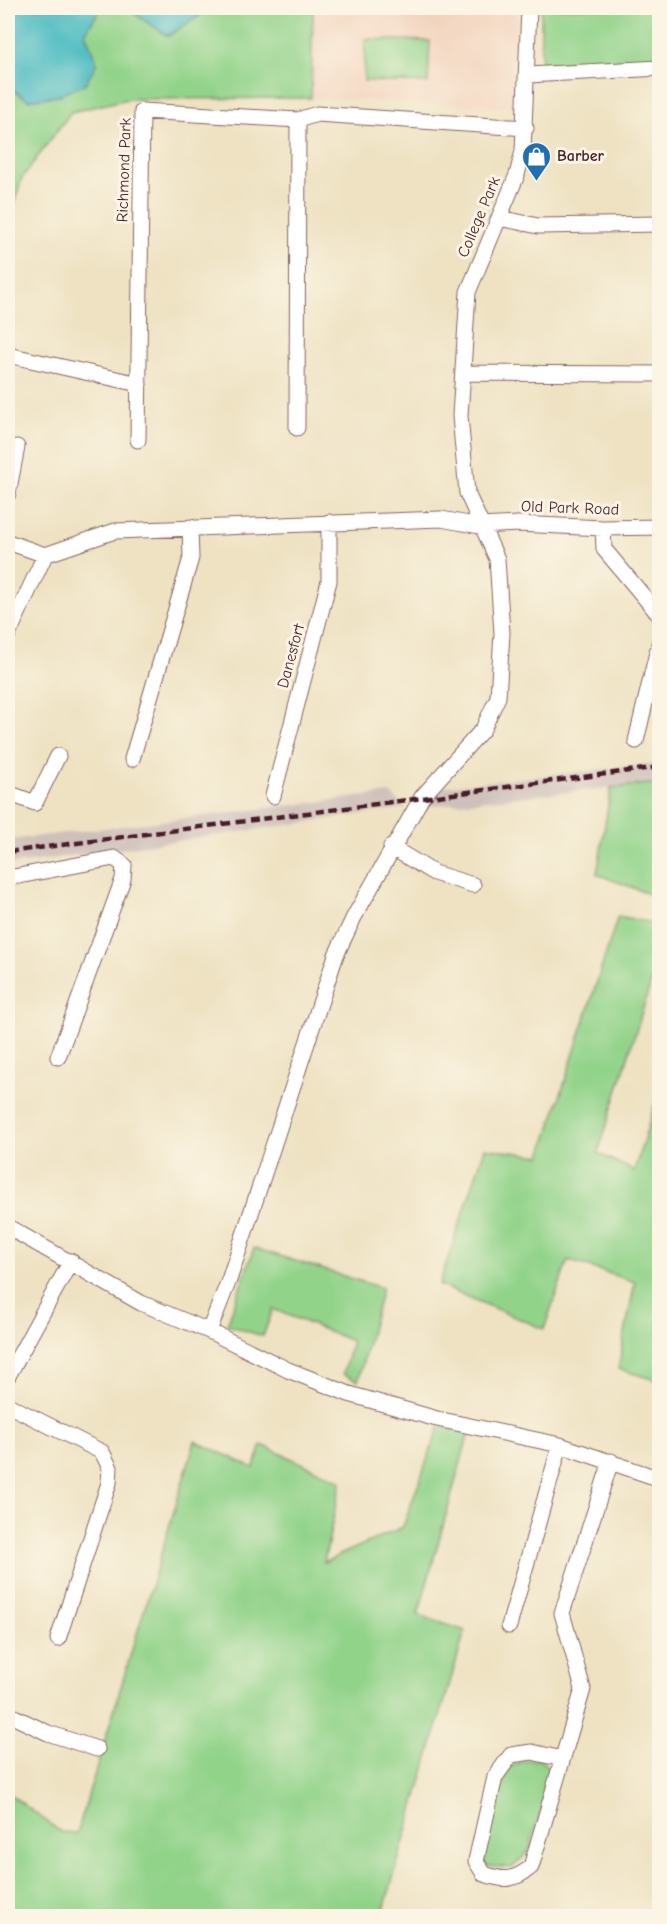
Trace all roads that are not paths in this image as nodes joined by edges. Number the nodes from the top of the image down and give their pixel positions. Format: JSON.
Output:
{"nodes":[{"id":1,"x":529,"y":8,"type":"edge"},
{"id":2,"x":660,"y":68,"type":"edge"},
{"id":3,"x":528,"y":75,"type":"junction"},
{"id":4,"x":298,"y":120,"type":"junction"},
{"id":5,"x":526,"y":128,"type":"junction"},
{"id":6,"x":498,"y":218,"type":"junction"},
{"id":7,"x":660,"y":224,"type":"edge"},
{"id":8,"x":8,"y":355,"type":"edge"},
{"id":9,"x":463,"y":373,"type":"junction"},
{"id":10,"x":660,"y":374,"type":"edge"},
{"id":11,"x":139,"y":384,"type":"junction"},
{"id":12,"x":297,"y":428,"type":"dead end"},
{"id":13,"x":138,"y":440,"type":"dead end"},
{"id":14,"x":17,"y":447,"type":"dead end"},
{"id":15,"x":8,"y":494,"type":"edge"},
{"id":16,"x":329,"y":522,"type":"junction"},
{"id":17,"x":480,"y":526,"type":"junction"},
{"id":18,"x":190,"y":527,"type":"junction"},
{"id":19,"x":660,"y":527,"type":"edge"},
{"id":20,"x":603,"y":528,"type":"junction"},
{"id":21,"x":8,"y":542,"type":"edge"},
{"id":22,"x":45,"y":555,"type":"junction"},
{"id":23,"x":660,"y":616,"type":"edge"},
{"id":24,"x":8,"y":635,"type":"edge"},
{"id":25,"x":660,"y":640,"type":"edge"},
{"id":26,"x":636,"y":741,"type":"dead end"},
{"id":27,"x":58,"y":756,"type":"dead end"},
{"id":28,"x":132,"y":759,"type":"dead end"},
{"id":29,"x":8,"y":793,"type":"edge"},
{"id":30,"x":273,"y":796,"type":"dead end"},
{"id":31,"x":391,"y":847,"type":"junction"},
{"id":32,"x":8,"y":878,"type":"edge"},
{"id":33,"x":473,"y":885,"type":"dead end"},
{"id":34,"x":58,"y":1058,"type":"dead end"},
{"id":35,"x":8,"y":1227,"type":"edge"},
{"id":36,"x":71,"y":1261,"type":"junction"},
{"id":37,"x":209,"y":1331,"type":"junction"},
{"id":38,"x":8,"y":1376,"type":"edge"},
{"id":39,"x":8,"y":1405,"type":"edge"},
{"id":40,"x":561,"y":1445,"type":"junction"},
{"id":41,"x":611,"y":1461,"type":"junction"},
{"id":42,"x":660,"y":1479,"type":"edge"},
{"id":43,"x":509,"y":1626,"type":"dead end"},
{"id":44,"x":58,"y":1639,"type":"dead end"},
{"id":45,"x":8,"y":1714,"type":"edge"},
{"id":46,"x":97,"y":1749,"type":"dead end"},
{"id":47,"x":562,"y":1760,"type":"junction"}],
"edges":[{"from":1,"to":3,"type":"street","name":"College Park"},
{"from":2,"to":3,"type":"street"},
{"from":3,"to":5,"type":"street","name":"College Park"},
{"from":4,"to":5,"type":"street","name":"Richmond Park"},
{"from":4,"to":11,"type":"street","name":"Richmond Park"},
{"from":4,"to":12,"type":"street"},
{"from":5,"to":6,"type":"street","name":"College Park"},
{"from":6,"to":7,"type":"street"},
{"from":6,"to":9,"type":"street","name":"College Park"},
{"from":8,"to":11,"type":"street"},
{"from":9,"to":10,"type":"street"},
{"from":9,"to":17,"type":"street","name":"College Park"},
{"from":11,"to":13,"type":"street","name":"Richmond Park"},
{"from":14,"to":15,"type":"street"},
{"from":16,"to":17,"type":"street"},
{"from":16,"to":18,"type":"street"},
{"from":16,"to":30,"type":"street","name":"Danesfort"},
{"from":17,"to":20,"type":"street","name":"Old Park Road"},
{"from":17,"to":31,"type":"street","name":"College Park"},
{"from":18,"to":22,"type":"street"},
{"from":18,"to":28,"type":"street"},
{"from":19,"to":20,"type":"street","name":"Old Park Road"},
{"from":20,"to":23,"type":"street"},
{"from":21,"to":22,"type":"street"},
{"from":22,"to":24,"type":"street"},
{"from":25,"to":26,"type":"street"},
{"from":27,"to":29,"type":"street"},
{"from":31,"to":33,"type":"street"},
{"from":31,"to":37,"type":"street","name":"College Park"},
{"from":32,"to":34,"type":"street"},
{"from":35,"to":36,"type":"street"},
{"from":36,"to":37,"type":"street"},
{"from":36,"to":38,"type":"street"},
{"from":37,"to":40,"type":"street"},
{"from":39,"to":44,"type":"street"},
{"from":40,"to":41,"type":"street"},
{"from":40,"to":43,"type":"street"},
{"from":41,"to":42,"type":"street"},
{"from":41,"to":47,"type":"street"},
{"from":45,"to":46,"type":"street"},
{"from":47,"to":47,"type":"street"}]}
